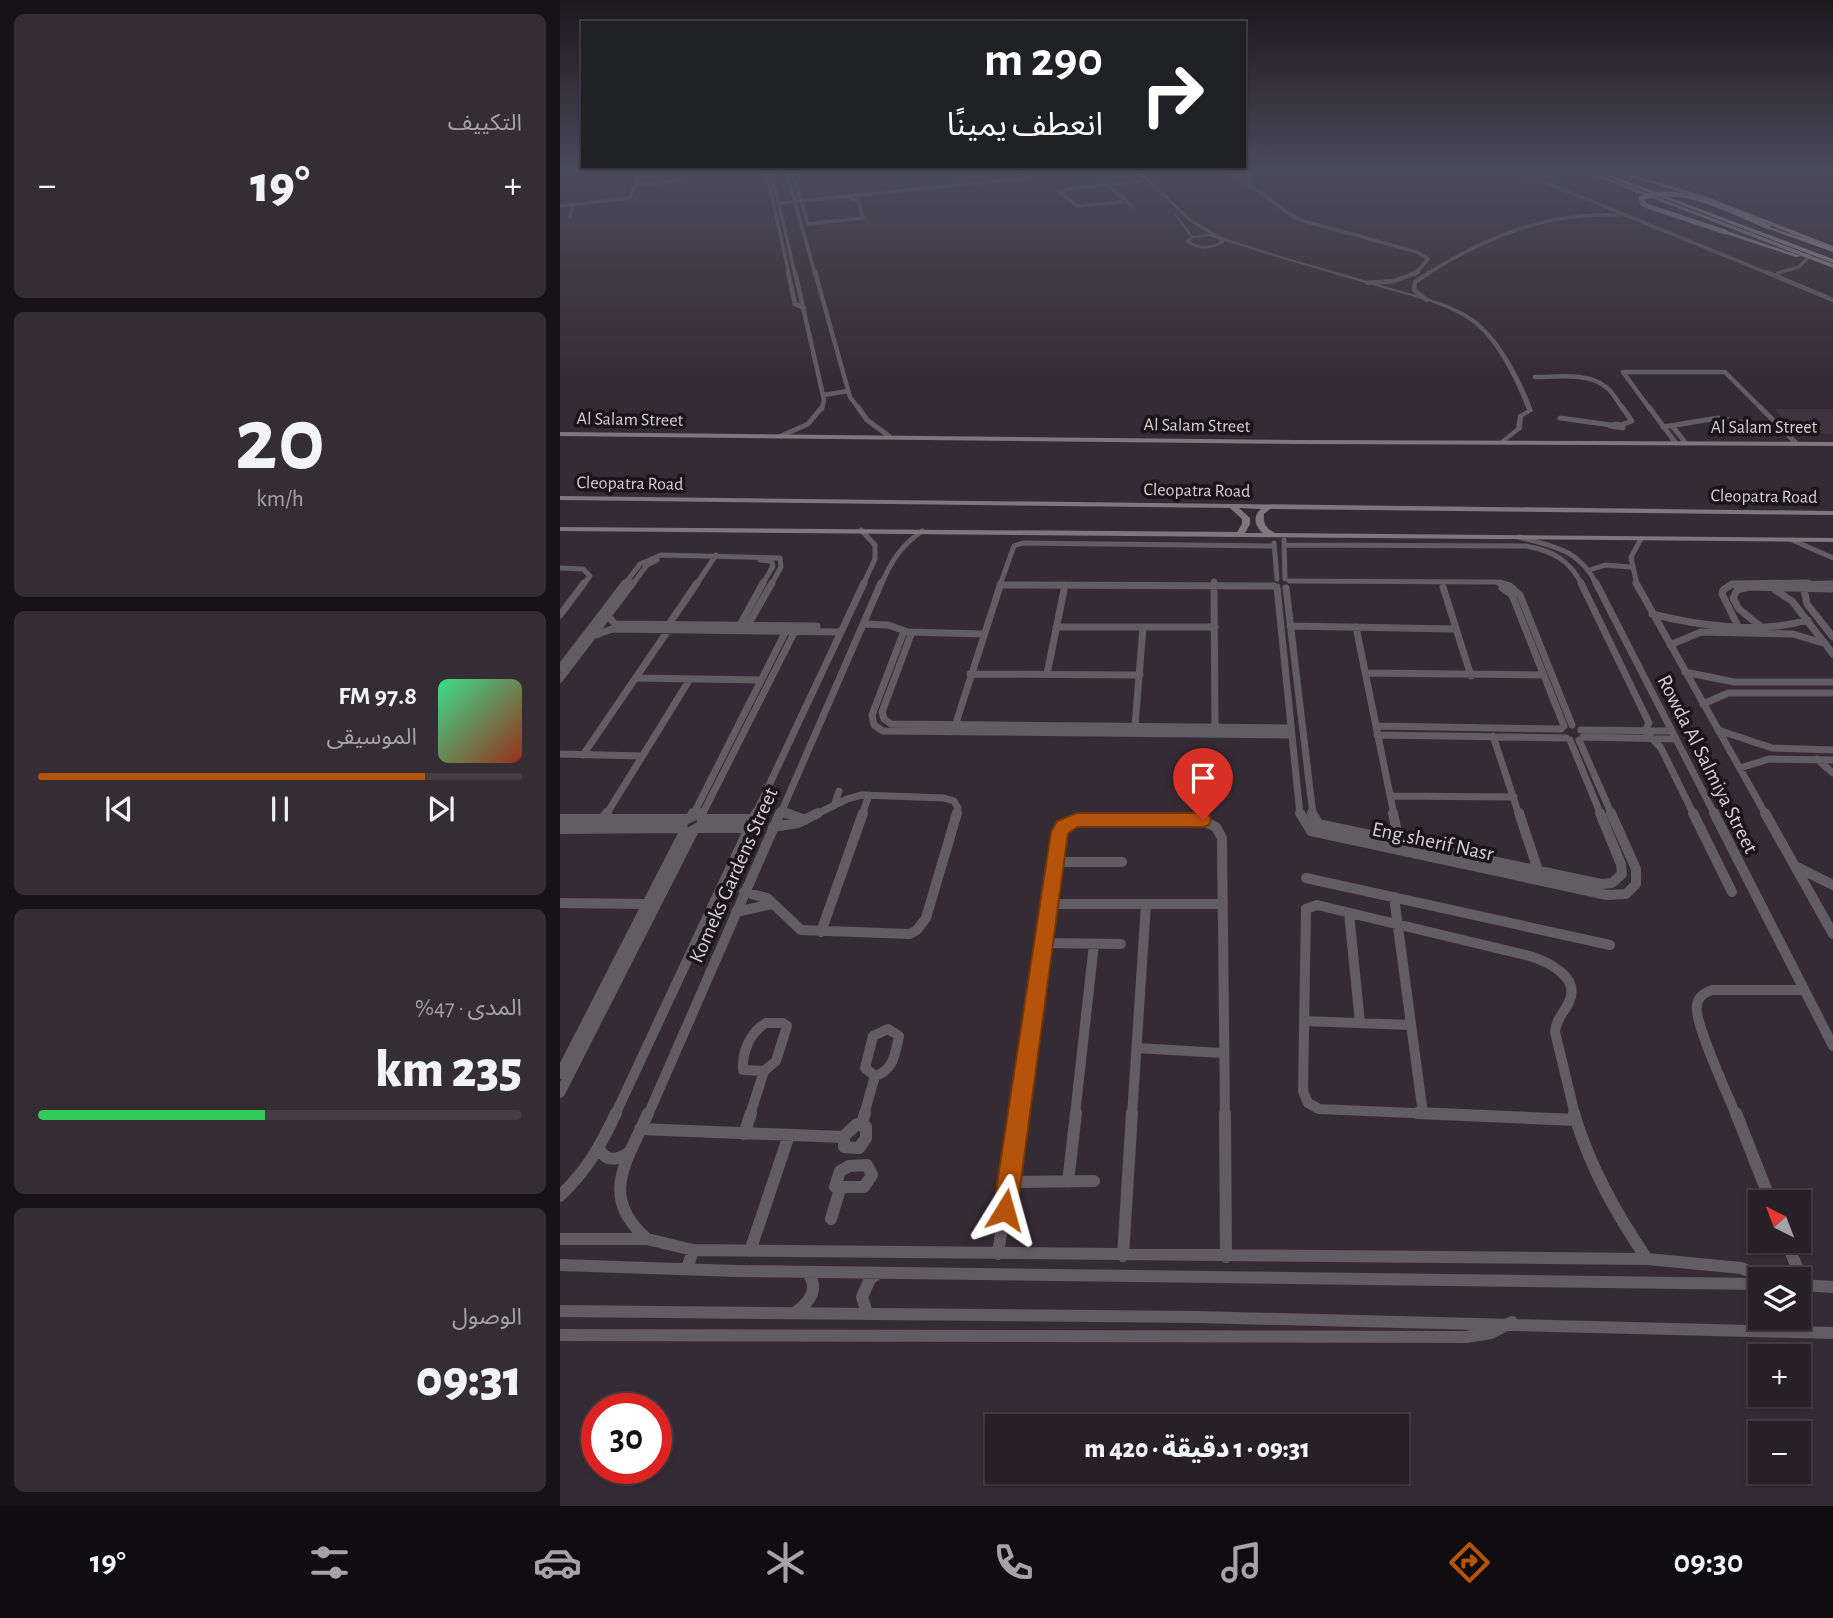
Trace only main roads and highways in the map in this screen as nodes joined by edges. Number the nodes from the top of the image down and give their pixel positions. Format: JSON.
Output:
{"nodes":[{"id":1,"x":1750,"y":240,"type":"edge"},
{"id":2,"x":1782,"y":240,"type":"edge"},
{"id":3,"x":1784,"y":240,"type":"edge"},
{"id":4,"x":1787,"y":240,"type":"edge"},
{"id":5,"x":1795,"y":240,"type":"edge"},
{"id":6,"x":1799,"y":240,"type":"edge"},
{"id":7,"x":1833,"y":258,"type":"edge"},
{"id":8,"x":560,"y":434,"type":"edge"},
{"id":9,"x":560,"y":439,"type":"edge"},
{"id":10,"x":1002,"y":441,"type":"junction"},
{"id":11,"x":1833,"y":446,"type":"edge"},
{"id":12,"x":560,"y":498,"type":"edge"},
{"id":13,"x":1232,"y":507,"type":"junction"},
{"id":14,"x":1267,"y":507,"type":"junction"},
{"id":15,"x":1833,"y":513,"type":"edge"},
{"id":16,"x":560,"y":528,"type":"edge"},
{"id":17,"x":1240,"y":535,"type":"junction"},
{"id":18,"x":1273,"y":535,"type":"junction"},
{"id":19,"x":1833,"y":540,"type":"edge"}],
"edges":[{"from":1,"to":7,"type":"highway","bridge":true},
{"from":2,"to":7,"type":"main road"},
{"from":3,"to":7,"type":"highway"},
{"from":4,"to":7,"type":"highway"},
{"from":5,"to":7,"type":"main road"},
{"from":6,"to":7,"type":"highway","bridge":true},
{"from":8,"to":10,"type":"main road","name":"Al Salam Street"},
{"from":9,"to":10,"type":"main road","name":"Al Salam Street"},
{"from":10,"to":11,"type":"main road","name":"Al Salam Street"},
{"from":10,"to":11,"type":"main road","name":"Al Salam Street"},
{"from":12,"to":13,"type":"main road","name":"Cleopatra Road"},
{"from":13,"to":14,"type":"main road","name":"Cleopatra Road"},
{"from":13,"to":17,"type":"main road"},
{"from":14,"to":15,"type":"main road","name":"Cleopatra Road"},
{"from":14,"to":18,"type":"main road"},
{"from":16,"to":17,"type":"main road"},
{"from":17,"to":18,"type":"main road"},
{"from":18,"to":19,"type":"main road"}]}
